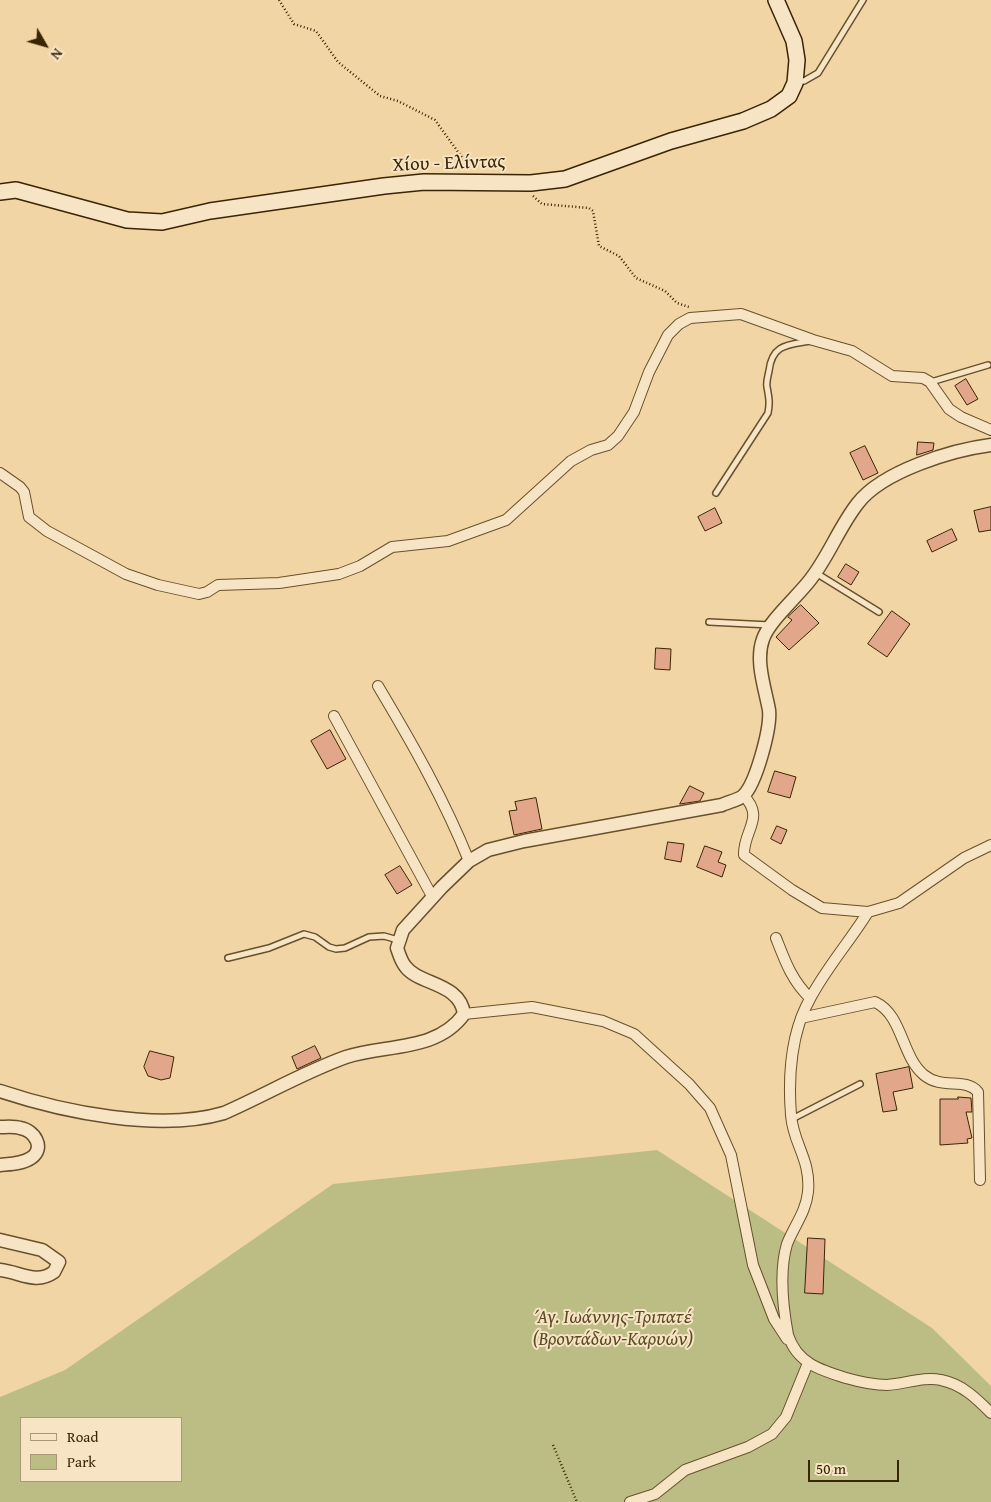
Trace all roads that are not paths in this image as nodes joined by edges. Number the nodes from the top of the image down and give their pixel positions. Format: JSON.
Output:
{"nodes":[{"id":1,"x":776,"y":0,"type":"edge"},
{"id":2,"x":863,"y":0,"type":"edge"},
{"id":3,"x":795,"y":83,"type":"junction"},
{"id":4,"x":0,"y":192,"type":"edge"},
{"id":5,"x":813,"y":340,"type":"junction"},
{"id":6,"x":988,"y":364,"type":"dead end"},
{"id":7,"x":930,"y":382,"type":"junction"},
{"id":8,"x":991,"y":430,"type":"edge"},
{"id":9,"x":991,"y":445,"type":"edge"},
{"id":10,"x":0,"y":473,"type":"edge"},
{"id":11,"x":716,"y":493,"type":"dead end"},
{"id":12,"x":816,"y":573,"type":"junction"},
{"id":13,"x":879,"y":612,"type":"dead end"},
{"id":14,"x":709,"y":622,"type":"dead end"},
{"id":15,"x":771,"y":625,"type":"junction"},
{"id":16,"x":378,"y":686,"type":"dead end"},
{"id":17,"x":334,"y":716,"type":"dead end"},
{"id":18,"x":743,"y":796,"type":"junction"},
{"id":19,"x":991,"y":845,"type":"edge"},
{"id":20,"x":469,"y":861,"type":"junction"},
{"id":21,"x":433,"y":898,"type":"junction"},
{"id":22,"x":868,"y":912,"type":"junction"},
{"id":23,"x":776,"y":938,"type":"dead end"},
{"id":24,"x":398,"y":940,"type":"junction"},
{"id":25,"x":228,"y":958,"type":"dead end"},
{"id":26,"x":810,"y":998,"type":"junction"},
{"id":27,"x":464,"y":1014,"type":"junction"},
{"id":28,"x":801,"y":1018,"type":"junction"},
{"id":29,"x":860,"y":1084,"type":"dead end"},
{"id":30,"x":0,"y":1091,"type":"edge"},
{"id":31,"x":791,"y":1119,"type":"junction"},
{"id":32,"x":0,"y":1127,"type":"edge"},
{"id":33,"x":0,"y":1165,"type":"edge"},
{"id":34,"x":980,"y":1180,"type":"dead end"},
{"id":35,"x":0,"y":1240,"type":"edge"},
{"id":36,"x":0,"y":1270,"type":"edge"},
{"id":37,"x":791,"y":1344,"type":"junction"},
{"id":38,"x":808,"y":1363,"type":"junction"},
{"id":39,"x":991,"y":1413,"type":"edge"},
{"id":40,"x":630,"y":1502,"type":"edge"}],
"edges":[{"from":1,"to":3,"type":"main road"},
{"from":2,"to":3,"type":"lane"},
{"from":3,"to":4,"type":"main road","name":"Χίου - Ελίντας"},
{"from":5,"to":7,"type":"street"},
{"from":5,"to":10,"type":"street"},
{"from":5,"to":11,"type":"lane"},
{"from":6,"to":7,"type":"lane"},
{"from":7,"to":8,"type":"street"},
{"from":9,"to":12,"type":"street"},
{"from":12,"to":13,"type":"lane"},
{"from":12,"to":15,"type":"street"},
{"from":14,"to":15,"type":"lane"},
{"from":15,"to":18,"type":"street"},
{"from":16,"to":20,"type":"street"},
{"from":17,"to":21,"type":"street"},
{"from":18,"to":20,"type":"street"},
{"from":18,"to":22,"type":"street"},
{"from":19,"to":22,"type":"street"},
{"from":20,"to":21,"type":"street"},
{"from":21,"to":24,"type":"street"},
{"from":22,"to":26,"type":"street"},
{"from":23,"to":26,"type":"street"},
{"from":24,"to":25,"type":"lane"},
{"from":24,"to":27,"type":"street"},
{"from":26,"to":28,"type":"street"},
{"from":27,"to":30,"type":"street"},
{"from":27,"to":37,"type":"street"},
{"from":28,"to":31,"type":"street"},
{"from":28,"to":34,"type":"street"},
{"from":29,"to":31,"type":"lane"},
{"from":31,"to":37,"type":"street"},
{"from":32,"to":33,"type":"street"},
{"from":35,"to":36,"type":"street"},
{"from":37,"to":38,"type":"street"},
{"from":38,"to":39,"type":"street"},
{"from":38,"to":40,"type":"street"}]}
